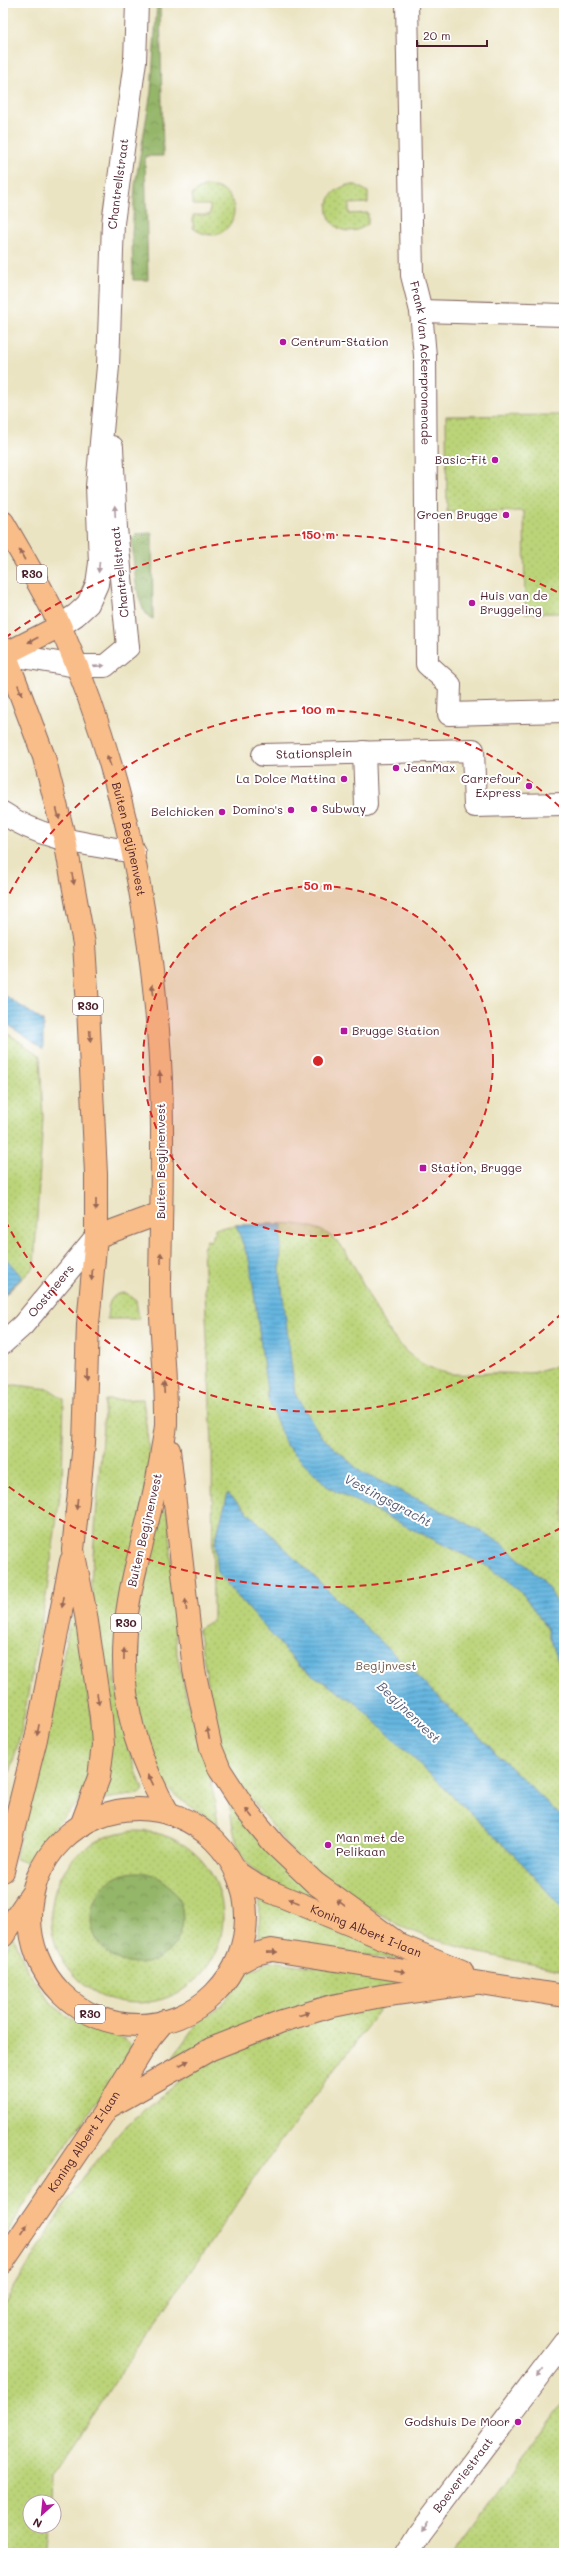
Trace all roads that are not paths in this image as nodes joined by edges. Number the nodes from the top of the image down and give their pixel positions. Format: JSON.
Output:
{"nodes":[{"id":1,"x":137,"y":3,"type":"edge"},
{"id":2,"x":407,"y":3,"type":"edge"},
{"id":3,"x":421,"y":311,"type":"junction"},
{"id":4,"x":564,"y":314,"type":"edge"},
{"id":5,"x":108,"y":366,"type":"junction"},
{"id":6,"x":3,"y":522,"type":"edge"},
{"id":7,"x":60,"y":626,"type":"junction"},
{"id":8,"x":4,"y":651,"type":"edge"},
{"id":9,"x":76,"y":666,"type":"junction"},
{"id":10,"x":564,"y":711,"type":"edge"},
{"id":11,"x":364,"y":752,"type":"junction"},
{"id":12,"x":264,"y":755,"type":"dead end"},
{"id":13,"x":564,"y":804,"type":"edge"},
{"id":14,"x":366,"y":805,"type":"dead end"},
{"id":15,"x":3,"y":813,"type":"edge"},
{"id":16,"x":65,"y":840,"type":"junction"},
{"id":17,"x":134,"y":852,"type":"junction"},
{"id":18,"x":161,"y":1214,"type":"junction"},
{"id":19,"x":96,"y":1236,"type":"junction"},
{"id":20,"x":3,"y":1343,"type":"edge"},
{"id":21,"x":166,"y":1427,"type":"junction"},
{"id":22,"x":73,"y":1550,"type":"junction"},
{"id":23,"x":169,"y":1814,"type":"junction"},
{"id":24,"x":81,"y":1826,"type":"junction"},
{"id":25,"x":3,"y":1871,"type":"edge"},
{"id":26,"x":238,"y":1873,"type":"junction"},
{"id":27,"x":32,"y":1894,"type":"junction"},
{"id":28,"x":3,"y":1936,"type":"edge"},
{"id":29,"x":396,"y":1942,"type":"junction"},
{"id":30,"x":236,"y":1964,"type":"junction"},
{"id":31,"x":485,"y":1984,"type":"junction"},
{"id":32,"x":564,"y":1996,"type":"edge"},
{"id":33,"x":164,"y":2022,"type":"junction"},
{"id":34,"x":107,"y":2108,"type":"junction"},
{"id":35,"x":3,"y":2262,"type":"edge"},
{"id":36,"x":564,"y":2342,"type":"edge"},
{"id":37,"x":407,"y":2553,"type":"edge"}],
"edges":[{"from":1,"to":5,"type":"street","name":"Chantrellstraat"},
{"from":2,"to":3,"type":"street","name":"Frank Van Ackerpromenade"},
{"from":3,"to":4,"type":"street"},
{"from":3,"to":10,"type":"street","name":"Frank Van Ackerpromenade"},
{"from":5,"to":7,"type":"street","name":"Chantrellstraat","one_way":true},
{"from":9,"to":5,"type":"street","name":"Chantrellstraat","one_way":true},
{"from":7,"to":6,"type":"main road","name":"Buiten Begijnenvest","number":"R30","one_way":true},
{"from":7,"to":8,"type":"main road","one_way":true},
{"from":7,"to":9,"type":"main road","name":"Buiten Begijnenvest","number":"R30"},
{"from":8,"to":9,"type":"street","name":"Chantrellstraat"},
{"from":8,"to":16,"type":"main road","number":"R30","one_way":true},
{"from":17,"to":9,"type":"main road","name":"Buiten Begijnenvest","number":"R30","one_way":true},
{"from":11,"to":12,"type":"street","name":"Stationsplein"},
{"from":11,"to":13,"type":"street","name":"Stationsplein"},
{"from":11,"to":14,"type":"street","name":"Stationsplein"},
{"from":15,"to":16,"type":"street"},
{"from":16,"to":17,"type":"street"},
{"from":16,"to":19,"type":"main road","number":"R30","one_way":true},
{"from":18,"to":17,"type":"main road","name":"Buiten Begijnenvest","number":"R30","one_way":true},
{"from":18,"to":19,"type":"main road"},
{"from":21,"to":18,"type":"main road","name":"Buiten Begijnenvest","number":"R30","one_way":true},
{"from":19,"to":20,"type":"street","name":"Oostmeers"},
{"from":19,"to":22,"type":"main road","number":"R30","one_way":true},
{"from":23,"to":21,"type":"main road","name":"Buiten Begijnenvest","number":"R30","one_way":true},
{"from":29,"to":21,"type":"main road","number":"R30","one_way":true},
{"from":22,"to":24,"type":"main road","number":"R30","one_way":true},
{"from":22,"to":25,"type":"main road","number":"R30","one_way":true},
{"from":23,"to":24,"type":"main road","number":"R30"},
{"from":23,"to":26,"type":"main road","number":"R30"},
{"from":24,"to":27,"type":"main road","number":"R30"},
{"from":29,"to":26,"type":"main road","name":"Koning Albert I-laan","one_way":true},
{"from":26,"to":30,"type":"main road","number":"R30"},
{"from":27,"to":28,"type":"main road","number":"R30"},
{"from":27,"to":33,"type":"main road","number":"R30"},
{"from":29,"to":31,"type":"main road","name":"Koning Albert I-laan"},
{"from":30,"to":31,"type":"main road","name":"Koning Albert I-laan","one_way":true},
{"from":30,"to":33,"type":"main road","number":"R30"},
{"from":31,"to":32,"type":"main road","name":"Koning Albert I-laan"},
{"from":34,"to":31,"type":"main road","one_way":true},
{"from":33,"to":34,"type":"main road","name":"Koning Albert I-laan"},
{"from":35,"to":34,"type":"main road","name":"Koning Albert I-laan","one_way":true},
{"from":36,"to":37,"type":"street","name":"Boeveriestraat","one_way":true}]}
